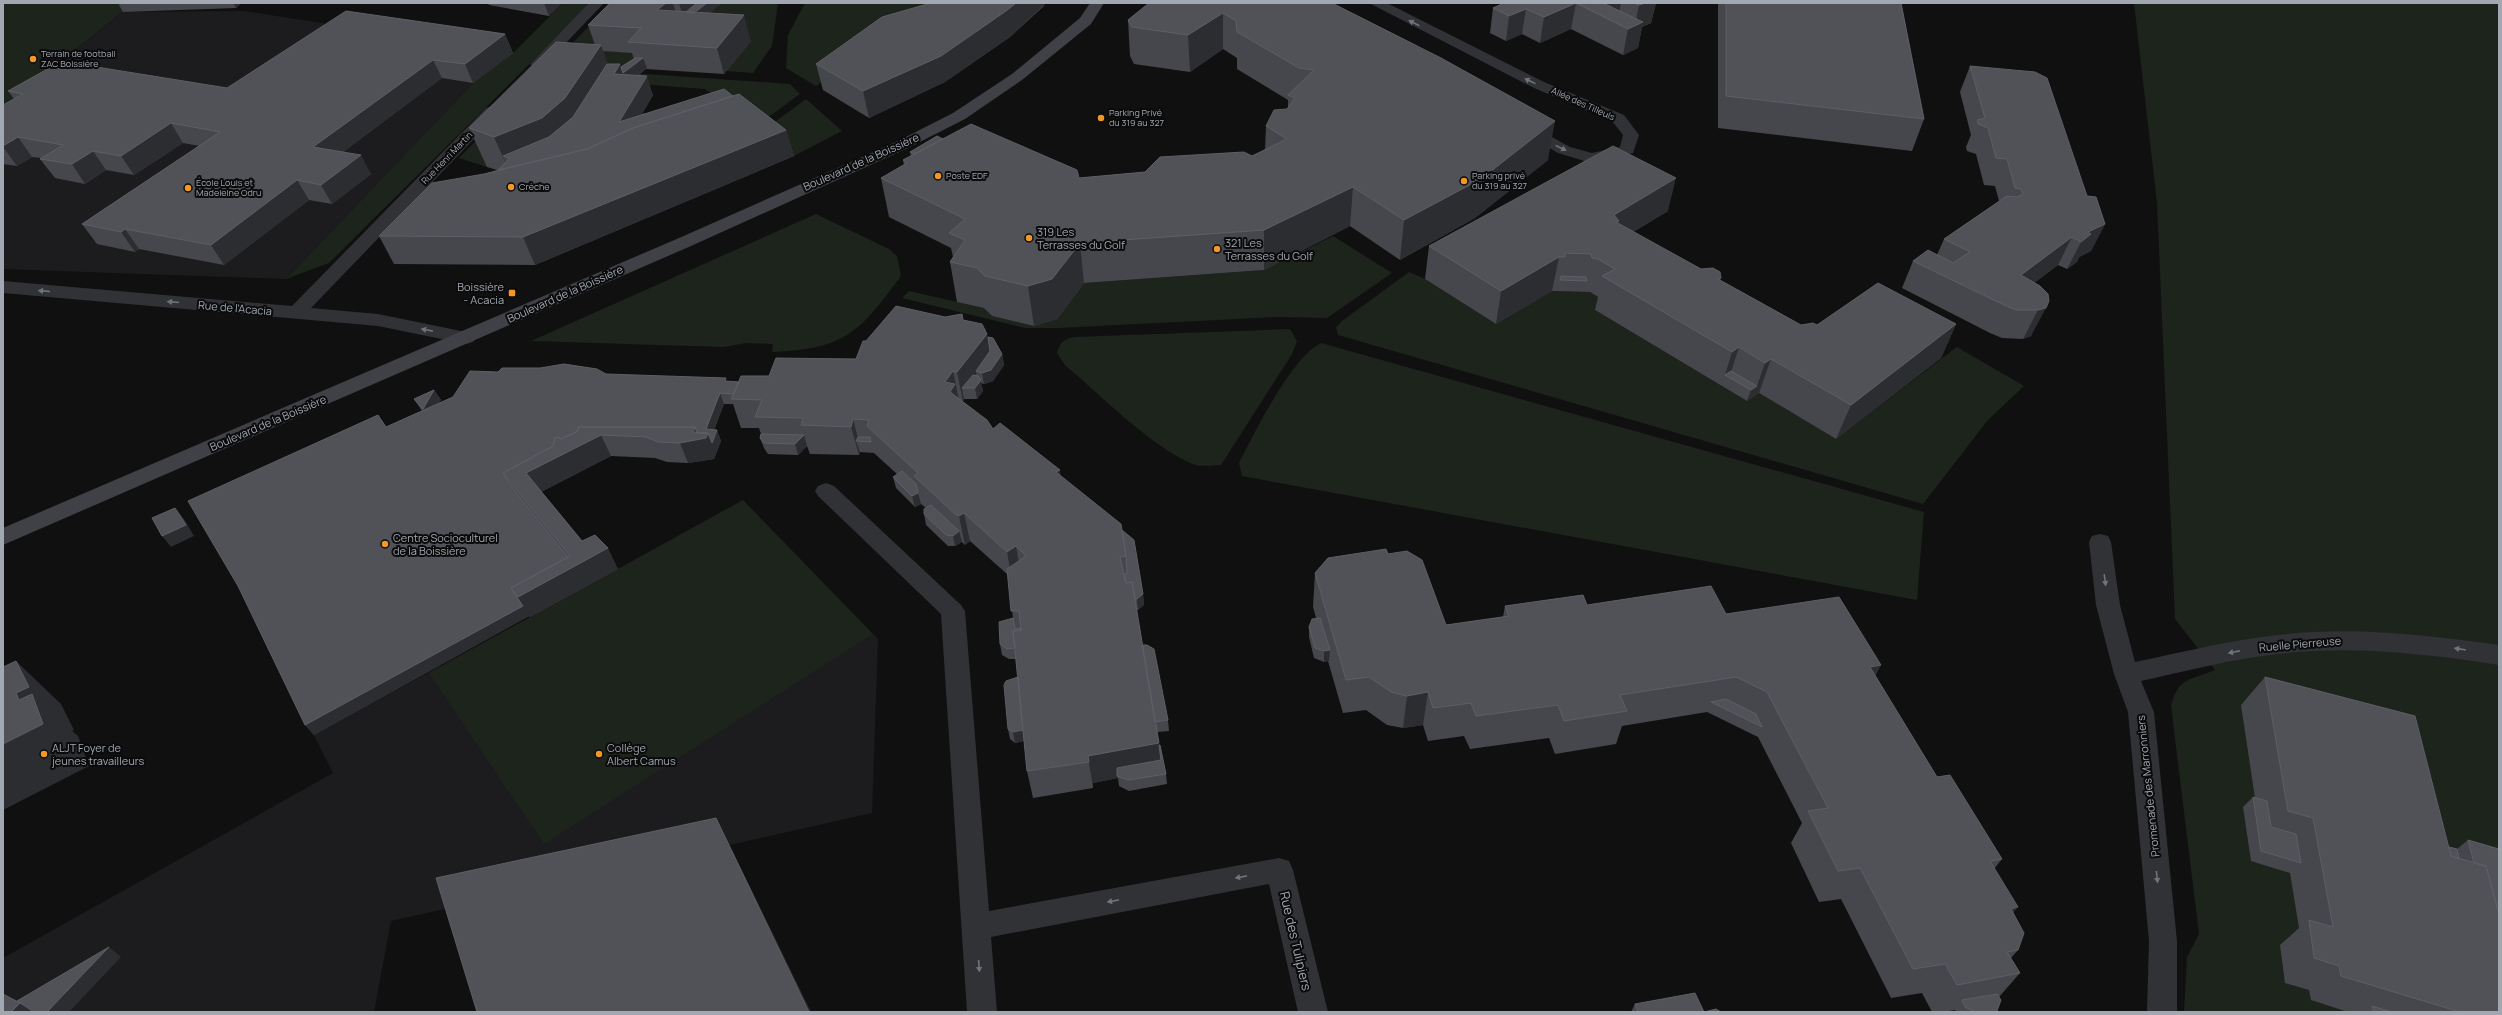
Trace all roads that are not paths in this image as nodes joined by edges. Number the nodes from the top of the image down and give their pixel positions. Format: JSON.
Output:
{"nodes":[{"id":1,"x":597,"y":3,"type":"edge"},
{"id":2,"x":1098,"y":3,"type":"edge"},
{"id":3,"x":1376,"y":3,"type":"edge"},
{"id":4,"x":525,"y":78,"type":"edge"},
{"id":5,"x":502,"y":101,"type":"edge"},
{"id":6,"x":1509,"y":119,"type":"edge"},
{"id":7,"x":3,"y":287,"type":"edge"},
{"id":8,"x":296,"y":313,"type":"junction"},
{"id":9,"x":466,"y":338,"type":"junction"},
{"id":10,"x":826,"y":491,"type":"dead end"},
{"id":11,"x":3,"y":538,"type":"edge"},
{"id":12,"x":2100,"y":542,"type":"dead end"},
{"id":13,"x":2499,"y":655,"type":"edge"},
{"id":14,"x":2126,"y":674,"type":"junction"},
{"id":15,"x":976,"y":927,"type":"junction"},
{"id":16,"x":1309,"y":1011,"type":"edge"},
{"id":17,"x":982,"y":1012,"type":"edge"},
{"id":18,"x":2162,"y":1012,"type":"edge"}],
"edges":[{"from":1,"to":4,"type":"street"},
{"from":2,"to":9,"type":"main road","name":"Boulevard de la Boissière"},
{"from":6,"to":3,"type":"street","name":"Allée des Tilleuls","one_way":true},
{"from":5,"to":8,"type":"street","name":"Rue Henri Martin"},
{"from":8,"to":7,"type":"street","name":"Rue de l'Acacia","one_way":true},
{"from":9,"to":8,"type":"street","name":"Rue de l'Acacia","one_way":true},
{"from":9,"to":11,"type":"main road","name":"Boulevard de la Boissière"},
{"from":10,"to":15,"type":"street"},
{"from":12,"to":14,"type":"street","name":"Promenade des Marronniers","one_way":true},
{"from":13,"to":14,"type":"street","name":"Ruelle Pierreuse","one_way":true},
{"from":14,"to":18,"type":"street","name":"Promenade des Marronniers","one_way":true},
{"from":16,"to":15,"type":"street","name":"Rue des Tulipiers","one_way":true},
{"from":15,"to":17,"type":"street","one_way":true}]}
